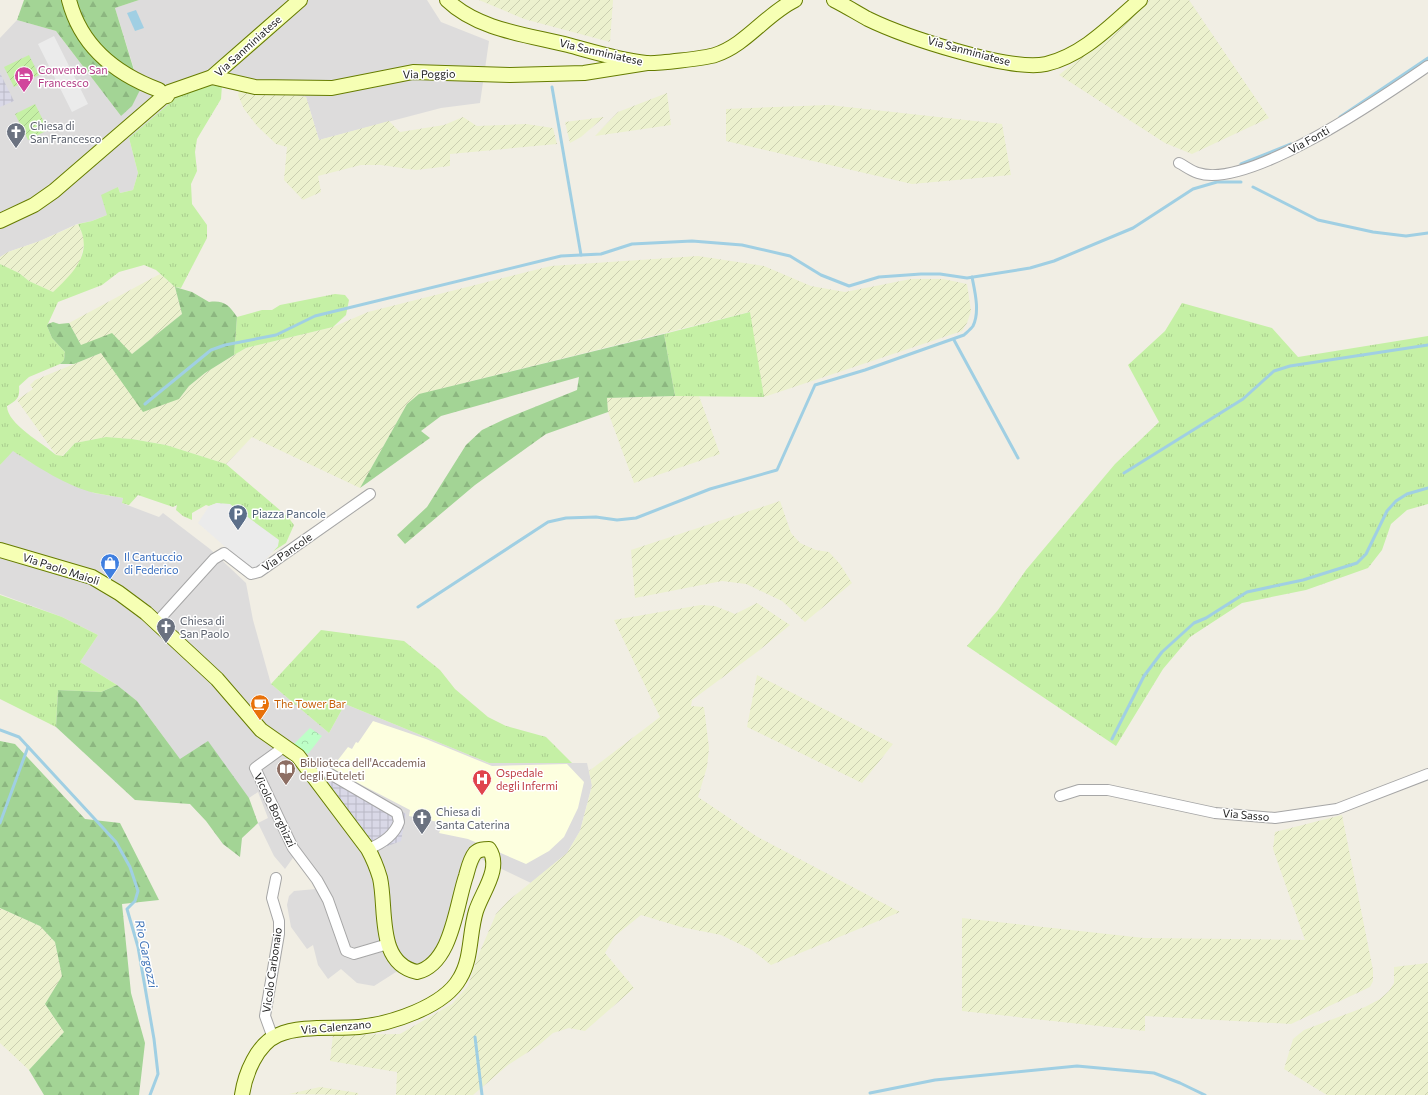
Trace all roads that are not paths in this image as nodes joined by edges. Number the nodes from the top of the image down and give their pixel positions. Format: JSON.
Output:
{"nodes":[{"id":1,"x":69,"y":0,"type":"edge"},
{"id":2,"x":300,"y":0,"type":"edge"},
{"id":3,"x":447,"y":0,"type":"edge"},
{"id":4,"x":795,"y":0,"type":"edge"},
{"id":5,"x":834,"y":0,"type":"edge"},
{"id":6,"x":1140,"y":0,"type":"edge"},
{"id":7,"x":647,"y":63,"type":"junction"},
{"id":8,"x":1428,"y":66,"type":"edge"},
{"id":9,"x":212,"y":78,"type":"junction"},
{"id":10,"x":164,"y":93,"type":"junction"},
{"id":11,"x":1179,"y":163,"type":"dead end"},
{"id":12,"x":0,"y":221,"type":"edge"},
{"id":13,"x":370,"y":494,"type":"dead end"},
{"id":14,"x":0,"y":550,"type":"edge"},
{"id":15,"x":157,"y":622,"type":"junction"},
{"id":16,"x":284,"y":747,"type":"junction"},
{"id":17,"x":312,"y":774,"type":"junction"},
{"id":18,"x":1428,"y":774,"type":"edge"},
{"id":19,"x":1060,"y":796,"type":"dead end"},
{"id":20,"x":368,"y":849,"type":"junction"},
{"id":21,"x":276,"y":878,"type":"dead end"},
{"id":22,"x":388,"y":944,"type":"junction"},
{"id":23,"x":273,"y":1038,"type":"junction"},
{"id":24,"x":242,"y":1095,"type":"edge"}],
"edges":[{"from":1,"to":10,"type":"main road"},
{"from":2,"to":9,"type":"main road","name":"Via Sanminiatese"},
{"from":3,"to":7,"type":"main road","name":"Via Sanminiatese"},
{"from":4,"to":7,"type":"main road","name":"Via Sanminiatese"},
{"from":5,"to":6,"type":"main road","name":"Via Sanminiatese"},
{"from":7,"to":9,"type":"main road","name":"Via Poggio"},
{"from":8,"to":11,"type":"street","name":"Via Fonti"},
{"from":9,"to":10,"type":"main road","name":"Via Sanminiatese"},
{"from":10,"to":12,"type":"main road"},
{"from":13,"to":15,"type":"street","name":"Via Pancole"},
{"from":14,"to":15,"type":"main road","name":"Via Paolo Maioli"},
{"from":15,"to":16,"type":"main road","name":"Via Paolo Maioli"},
{"from":16,"to":17,"type":"main road","name":"Via Paolo Maioli"},
{"from":16,"to":22,"type":"street","name":"Vicolo Borghizzi"},
{"from":17,"to":20,"type":"main road","name":"Via Paolo Maioli"},
{"from":17,"to":20,"type":"street"},
{"from":18,"to":19,"type":"street","name":"Via Sasso"},
{"from":20,"to":22,"type":"main road","name":"Via Paolo Maioli"},
{"from":21,"to":23,"type":"street","name":"Vicolo Carbonaio"},
{"from":22,"to":23,"type":"main road","name":"Via Calenzano"},
{"from":23,"to":24,"type":"main road","name":"Via Calenzano"}]}
